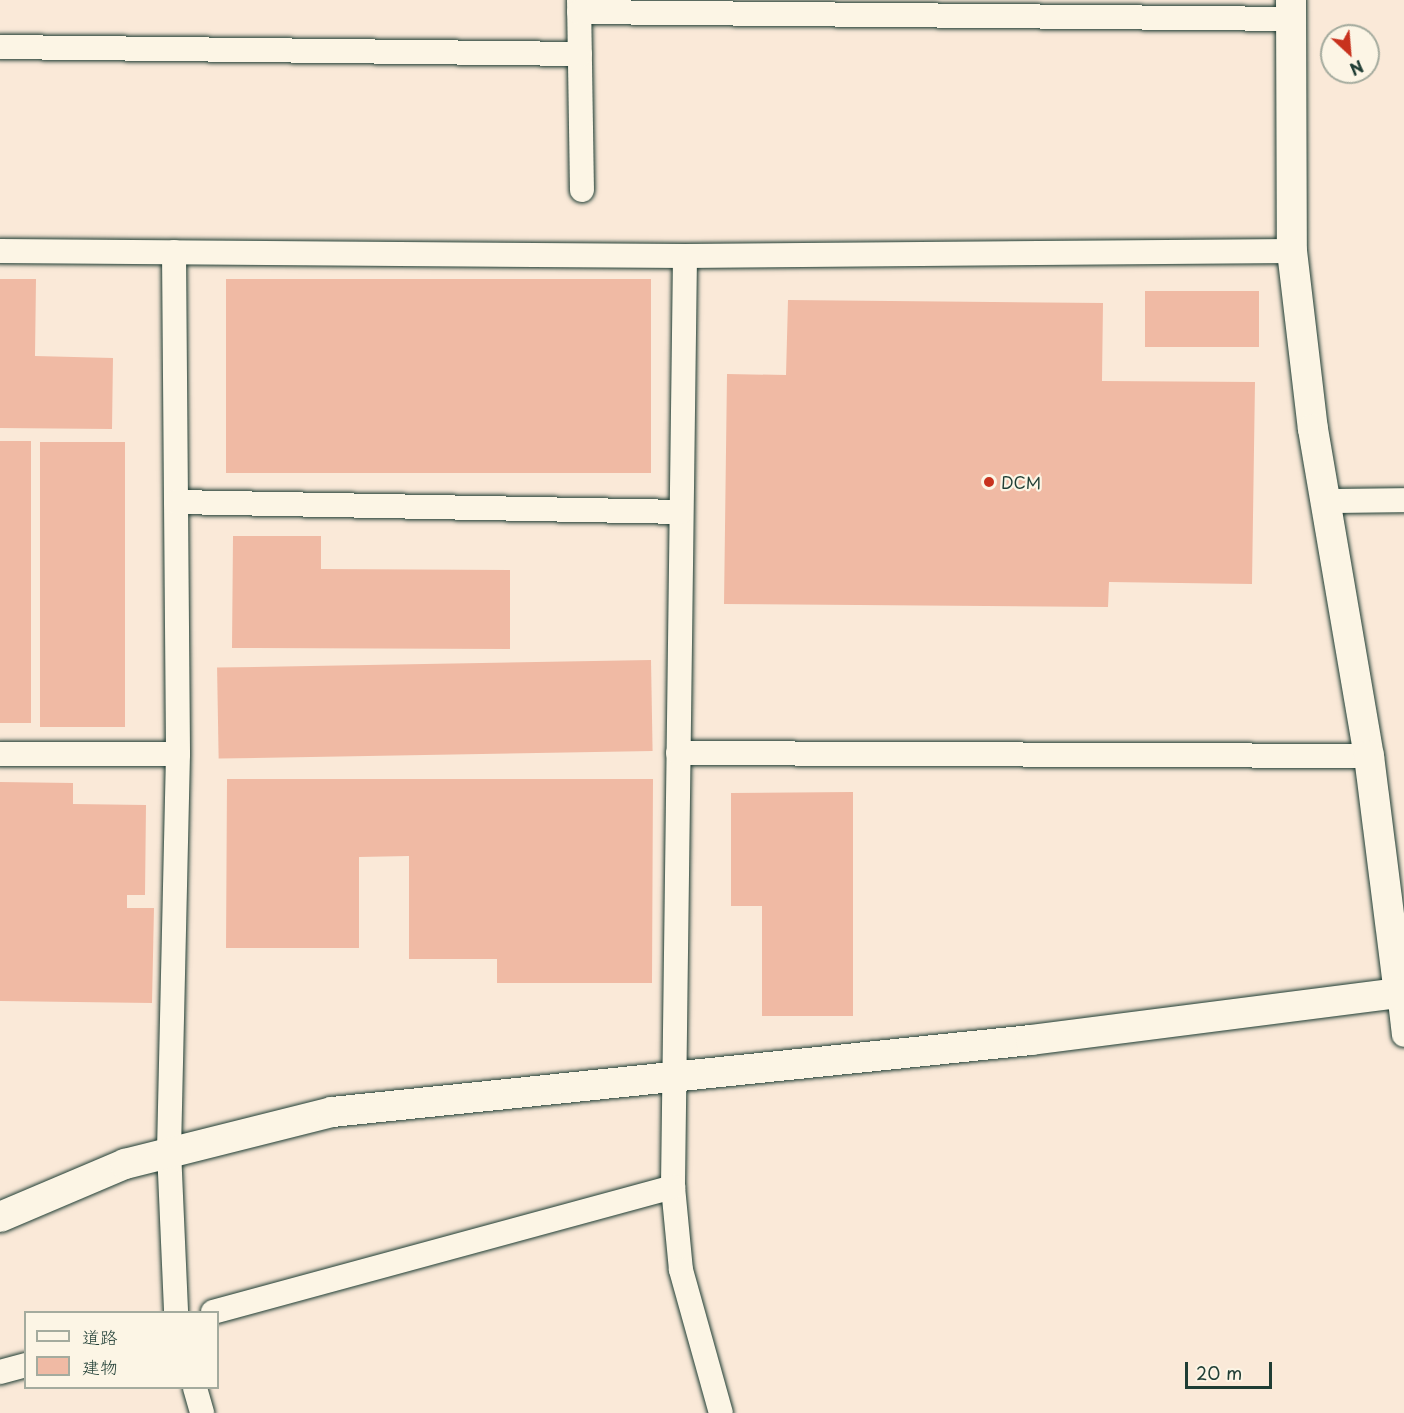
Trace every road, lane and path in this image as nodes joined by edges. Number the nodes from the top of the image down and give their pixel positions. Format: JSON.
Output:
{"nodes":[{"id":1,"x":579,"y":6,"type":"edge"},
{"id":2,"x":1291,"y":10,"type":"edge"},
{"id":3,"x":0,"y":47,"type":"edge"},
{"id":4,"x":580,"y":54,"type":"junction"},
{"id":5,"x":582,"y":190,"type":"dead end"},
{"id":6,"x":0,"y":251,"type":"edge"},
{"id":7,"x":1292,"y":251,"type":"junction"},
{"id":8,"x":174,"y":252,"type":"junction"},
{"id":9,"x":685,"y":256,"type":"junction"},
{"id":10,"x":1404,"y":500,"type":"edge"},
{"id":11,"x":1327,"y":501,"type":"junction"},
{"id":12,"x":176,"y":502,"type":"junction"},
{"id":13,"x":681,"y":512,"type":"junction"},
{"id":14,"x":678,"y":753,"type":"junction"},
{"id":15,"x":0,"y":754,"type":"edge"},
{"id":16,"x":178,"y":754,"type":"junction"},
{"id":17,"x":1369,"y":756,"type":"junction"},
{"id":18,"x":1402,"y":992,"type":"edge"},
{"id":19,"x":1404,"y":1035,"type":"edge"},
{"id":20,"x":674,"y":1075,"type":"junction"},
{"id":21,"x":169,"y":1150,"type":"junction"},
{"id":22,"x":673,"y":1187,"type":"junction"},
{"id":23,"x":0,"y":1217,"type":"edge"},
{"id":24,"x":176,"y":1311,"type":"edge"},
{"id":25,"x":217,"y":1311,"type":"edge"},
{"id":26,"x":24,"y":1366,"type":"edge"},
{"id":27,"x":0,"y":1372,"type":"edge"},
{"id":28,"x":195,"y":1389,"type":"edge"},
{"id":29,"x":202,"y":1413,"type":"edge"},
{"id":30,"x":721,"y":1413,"type":"edge"}],
"edges":[{"from":1,"to":2,"type":"street"},
{"from":1,"to":4,"type":"street"},
{"from":2,"to":7,"type":"street"},
{"from":3,"to":4,"type":"street"},
{"from":4,"to":5,"type":"street"},
{"from":6,"to":8,"type":"street"},
{"from":7,"to":9,"type":"street"},
{"from":7,"to":11,"type":"street"},
{"from":8,"to":9,"type":"street"},
{"from":8,"to":12,"type":"street"},
{"from":9,"to":13,"type":"street"},
{"from":10,"to":11,"type":"street"},
{"from":11,"to":17,"type":"street"},
{"from":12,"to":13,"type":"street"},
{"from":12,"to":16,"type":"street"},
{"from":13,"to":14,"type":"street"},
{"from":14,"to":17,"type":"street"},
{"from":14,"to":20,"type":"street"},
{"from":15,"to":16,"type":"street"},
{"from":16,"to":21,"type":"street"},
{"from":17,"to":18,"type":"street"},
{"from":18,"to":19,"type":"street"},
{"from":18,"to":20,"type":"street"},
{"from":20,"to":21,"type":"street"},
{"from":20,"to":22,"type":"street"},
{"from":21,"to":23,"type":"street"},
{"from":21,"to":24,"type":"street"},
{"from":22,"to":25,"type":"street"},
{"from":22,"to":30,"type":"street"},
{"from":26,"to":27,"type":"street"},
{"from":28,"to":29,"type":"street"}]}
